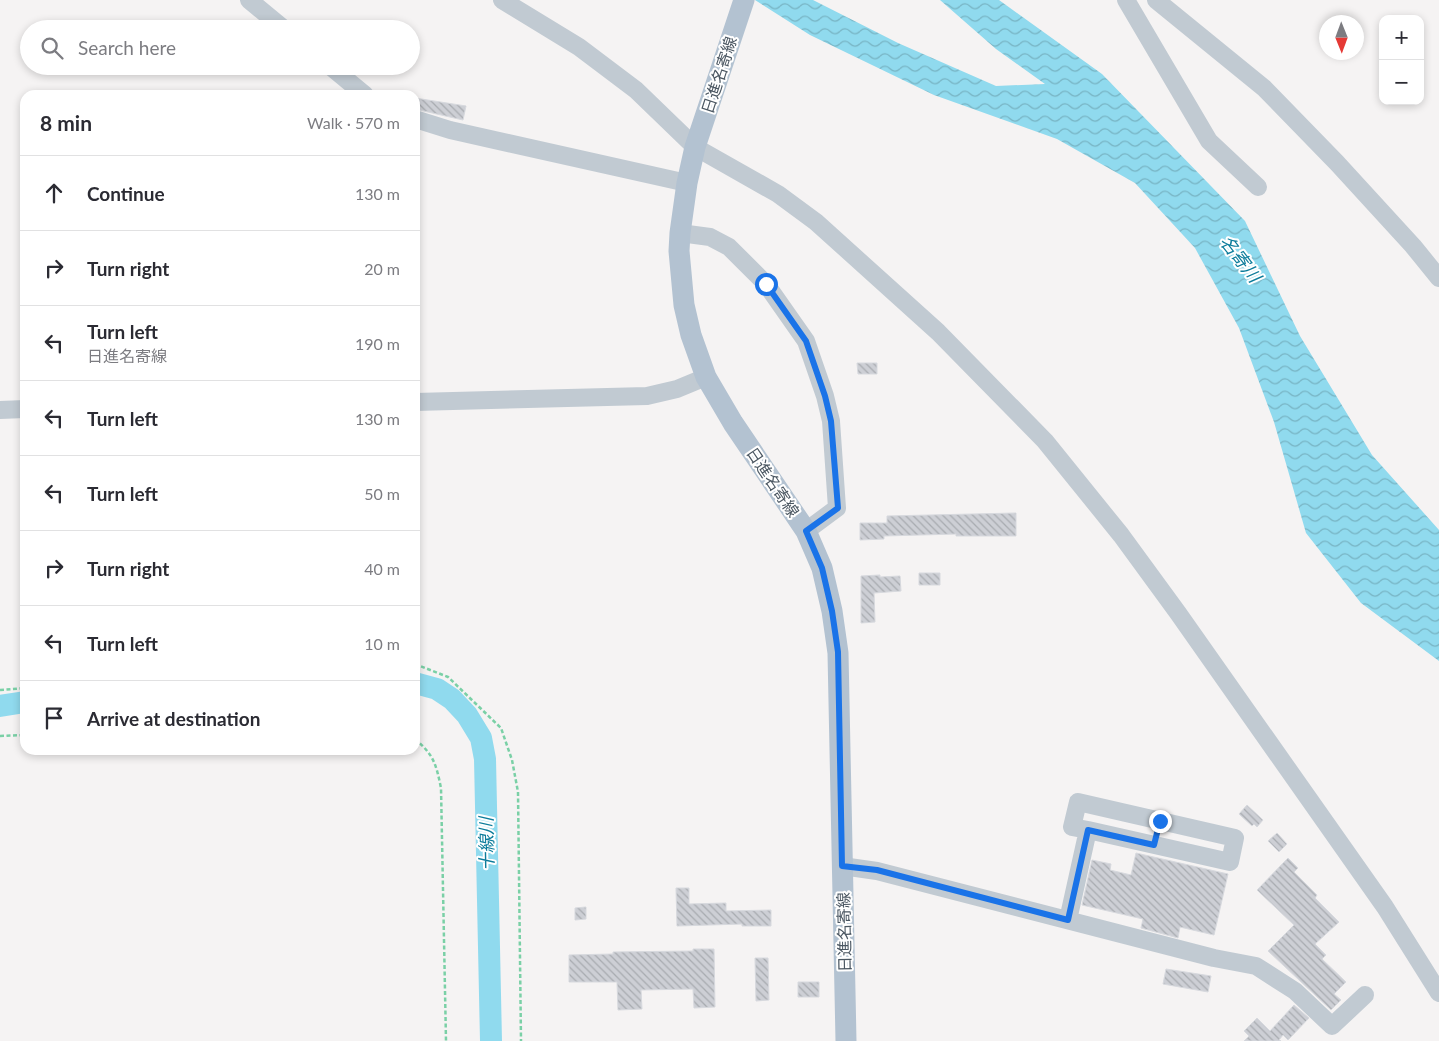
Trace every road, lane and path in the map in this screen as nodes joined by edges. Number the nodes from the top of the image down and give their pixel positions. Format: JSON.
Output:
{"nodes":[{"id":1,"x":249,"y":0,"type":"edge"},
{"id":2,"x":502,"y":0,"type":"edge"},
{"id":3,"x":744,"y":0,"type":"edge"},
{"id":4,"x":1126,"y":0,"type":"edge"},
{"id":5,"x":1156,"y":0,"type":"edge"},
{"id":6,"x":273,"y":20,"type":"edge"},
{"id":7,"x":341,"y":75,"type":"edge"},
{"id":8,"x":359,"y":90,"type":"edge"},
{"id":9,"x":420,"y":121,"type":"edge"},
{"id":10,"x":695,"y":148,"type":"junction"},
{"id":11,"x":687,"y":183,"type":"junction"},
{"id":12,"x":1258,"y":187,"type":"dead end"},
{"id":13,"x":680,"y":233,"type":"junction"},
{"id":14,"x":1439,"y":278,"type":"edge"},
{"id":15,"x":706,"y":376,"type":"junction"},
{"id":16,"x":420,"y":402,"type":"edge"},
{"id":17,"x":20,"y":409,"type":"edge"},
{"id":18,"x":0,"y":410,"type":"edge"},
{"id":19,"x":806,"y":531,"type":"junction"},
{"id":20,"x":420,"y":666,"type":"edge"},
{"id":21,"x":20,"y":688,"type":"edge"},
{"id":22,"x":0,"y":690,"type":"edge"},
{"id":23,"x":20,"y":735,"type":"edge"},
{"id":24,"x":0,"y":736,"type":"edge"},
{"id":25,"x":420,"y":743,"type":"edge"},
{"id":26,"x":1160,"y":821,"type":"junction"},
{"id":27,"x":1088,"y":830,"type":"junction"},
{"id":28,"x":1154,"y":845,"type":"junction"},
{"id":29,"x":842,"y":866,"type":"junction"},
{"id":30,"x":1068,"y":920,"type":"junction"},
{"id":31,"x":1439,"y":994,"type":"edge"},
{"id":32,"x":1365,"y":995,"type":"dead end"},
{"id":33,"x":446,"y":1041,"type":"edge"},
{"id":34,"x":522,"y":1041,"type":"edge"},
{"id":35,"x":846,"y":1041,"type":"edge"}],
"edges":[{"from":1,"to":6,"type":"street"},
{"from":2,"to":10,"type":"street"},
{"from":3,"to":10,"type":"main road","name":"日進名寄線"},
{"from":4,"to":12,"type":"street"},
{"from":5,"to":14,"type":"street"},
{"from":7,"to":8,"type":"street"},
{"from":9,"to":11,"type":"street"},
{"from":10,"to":11,"type":"main road","name":"日進名寄線"},
{"from":10,"to":31,"type":"street"},
{"from":11,"to":13,"type":"main road","name":"日進名寄線"},
{"from":13,"to":15,"type":"main road","name":"日進名寄線"},
{"from":13,"to":19,"type":"street"},
{"from":15,"to":16,"type":"street"},
{"from":15,"to":19,"type":"main road","name":"日進名寄線"},
{"from":17,"to":18,"type":"street"},
{"from":19,"to":29,"type":"main road","name":"日進名寄線"},
{"from":20,"to":34,"type":"path"},
{"from":21,"to":22,"type":"path"},
{"from":23,"to":24,"type":"path"},
{"from":25,"to":33,"type":"path"},
{"from":26,"to":27,"type":"street"},
{"from":26,"to":28,"type":"street"},
{"from":26,"to":28,"type":"street"},
{"from":27,"to":28,"type":"street"},
{"from":27,"to":30,"type":"street"},
{"from":29,"to":30,"type":"street"},
{"from":29,"to":35,"type":"main road","name":"日進名寄線"},
{"from":30,"to":32,"type":"street"}]}
